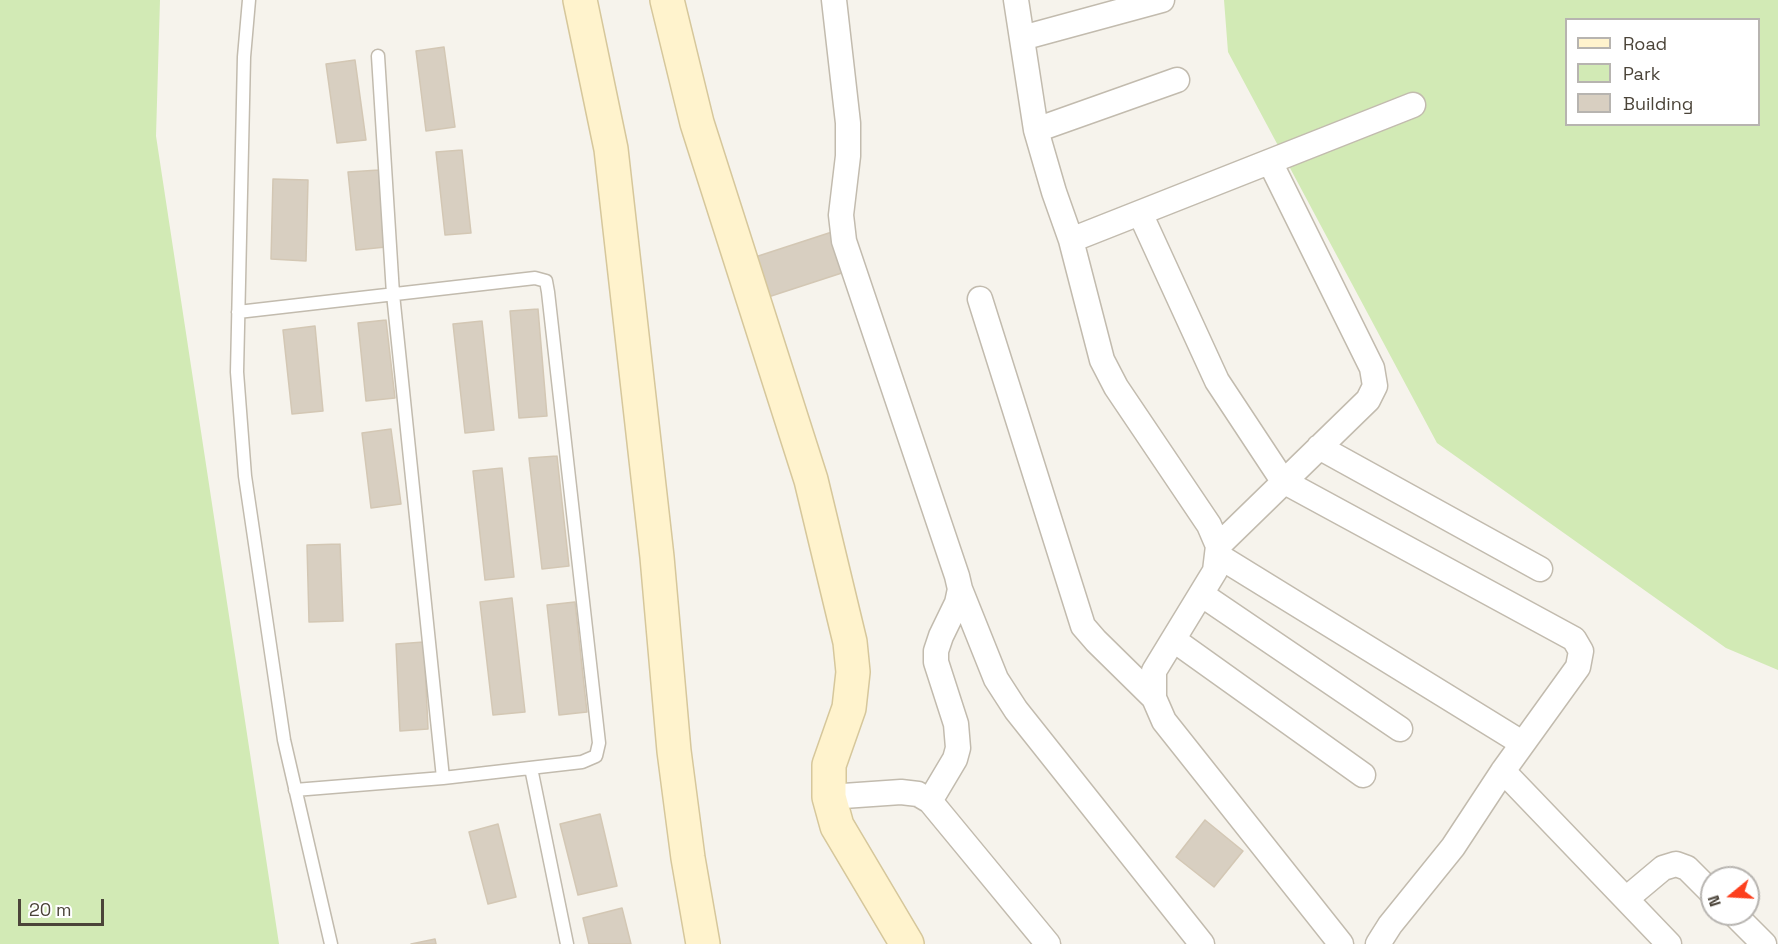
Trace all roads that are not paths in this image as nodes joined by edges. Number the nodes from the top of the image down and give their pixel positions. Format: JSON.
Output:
{"nodes":[{"id":1,"x":249,"y":0,"type":"edge"},
{"id":2,"x":580,"y":0,"type":"edge"},
{"id":3,"x":667,"y":0,"type":"edge"},
{"id":4,"x":834,"y":0,"type":"edge"},
{"id":5,"x":1016,"y":0,"type":"edge"},
{"id":6,"x":1162,"y":0,"type":"edge"},
{"id":7,"x":1022,"y":38,"type":"junction"},
{"id":8,"x":378,"y":56,"type":"dead end"},
{"id":9,"x":1177,"y":80,"type":"dead end"},
{"id":10,"x":1413,"y":105,"type":"dead end"},
{"id":11,"x":1036,"y":130,"type":"junction"},
{"id":12,"x":1270,"y":162,"type":"junction"},
{"id":13,"x":1140,"y":213,"type":"junction"},
{"id":14,"x":1071,"y":240,"type":"junction"},
{"id":15,"x":393,"y":294,"type":"junction"},
{"id":16,"x":980,"y":299,"type":"dead end"},
{"id":17,"x":238,"y":312,"type":"junction"},
{"id":18,"x":1318,"y":447,"type":"junction"},
{"id":19,"x":1283,"y":481,"type":"junction"},
{"id":20,"x":1218,"y":550,"type":"junction"},
{"id":21,"x":1540,"y":569,"type":"dead end"},
{"id":22,"x":960,"y":589,"type":"junction"},
{"id":23,"x":1201,"y":594,"type":"junction"},
{"id":24,"x":1174,"y":639,"type":"junction"},
{"id":25,"x":1154,"y":698,"type":"junction"},
{"id":26,"x":1400,"y":729,"type":"dead end"},
{"id":27,"x":1522,"y":743,"type":"junction"},
{"id":28,"x":531,"y":768,"type":"junction"},
{"id":29,"x":1503,"y":771,"type":"junction"},
{"id":30,"x":1363,"y":775,"type":"dead end"},
{"id":31,"x":443,"y":778,"type":"junction"},
{"id":32,"x":296,"y":790,"type":"junction"},
{"id":33,"x":829,"y":796,"type":"junction"},
{"id":34,"x":930,"y":801,"type":"junction"},
{"id":35,"x":1700,"y":880,"type":"edge"},
{"id":36,"x":1626,"y":899,"type":"junction"},
{"id":37,"x":1746,"y":926,"type":"edge"},
{"id":38,"x":331,"y":944,"type":"edge"},
{"id":39,"x":567,"y":944,"type":"edge"},
{"id":40,"x":703,"y":944,"type":"edge"},
{"id":41,"x":907,"y":944,"type":"edge"},
{"id":42,"x":1048,"y":944,"type":"edge"},
{"id":43,"x":1202,"y":944,"type":"edge"},
{"id":44,"x":1341,"y":944,"type":"edge"},
{"id":45,"x":1378,"y":944,"type":"edge"},
{"id":46,"x":1669,"y":944,"type":"edge"},
{"id":47,"x":1764,"y":944,"type":"edge"}],
"edges":[{"from":1,"to":17,"type":"lane"},
{"from":2,"to":40,"type":"street"},
{"from":3,"to":33,"type":"street"},
{"from":4,"to":22,"type":"street"},
{"from":5,"to":7,"type":"street"},
{"from":6,"to":7,"type":"street"},
{"from":7,"to":11,"type":"street"},
{"from":8,"to":15,"type":"lane"},
{"from":9,"to":11,"type":"street"},
{"from":10,"to":12,"type":"street"},
{"from":11,"to":14,"type":"street"},
{"from":12,"to":13,"type":"street"},
{"from":12,"to":18,"type":"street"},
{"from":13,"to":14,"type":"street"},
{"from":13,"to":19,"type":"street"},
{"from":14,"to":20,"type":"street"},
{"from":15,"to":17,"type":"lane"},
{"from":15,"to":28,"type":"lane"},
{"from":15,"to":31,"type":"lane"},
{"from":16,"to":25,"type":"street"},
{"from":17,"to":32,"type":"lane"},
{"from":18,"to":19,"type":"street"},
{"from":18,"to":21,"type":"street"},
{"from":19,"to":20,"type":"street"},
{"from":19,"to":27,"type":"street"},
{"from":20,"to":23,"type":"street"},
{"from":20,"to":27,"type":"street"},
{"from":22,"to":34,"type":"street"},
{"from":22,"to":43,"type":"street"},
{"from":23,"to":24,"type":"street"},
{"from":23,"to":26,"type":"street"},
{"from":24,"to":25,"type":"street"},
{"from":24,"to":30,"type":"street"},
{"from":25,"to":44,"type":"street"},
{"from":27,"to":29,"type":"street"},
{"from":28,"to":31,"type":"lane"},
{"from":28,"to":39,"type":"lane"},
{"from":29,"to":36,"type":"street"},
{"from":29,"to":45,"type":"street"},
{"from":31,"to":32,"type":"lane"},
{"from":32,"to":38,"type":"lane"},
{"from":33,"to":34,"type":"street"},
{"from":33,"to":41,"type":"street"},
{"from":34,"to":42,"type":"street"},
{"from":35,"to":36,"type":"street"},
{"from":36,"to":46,"type":"street"},
{"from":37,"to":47,"type":"street"}]}
